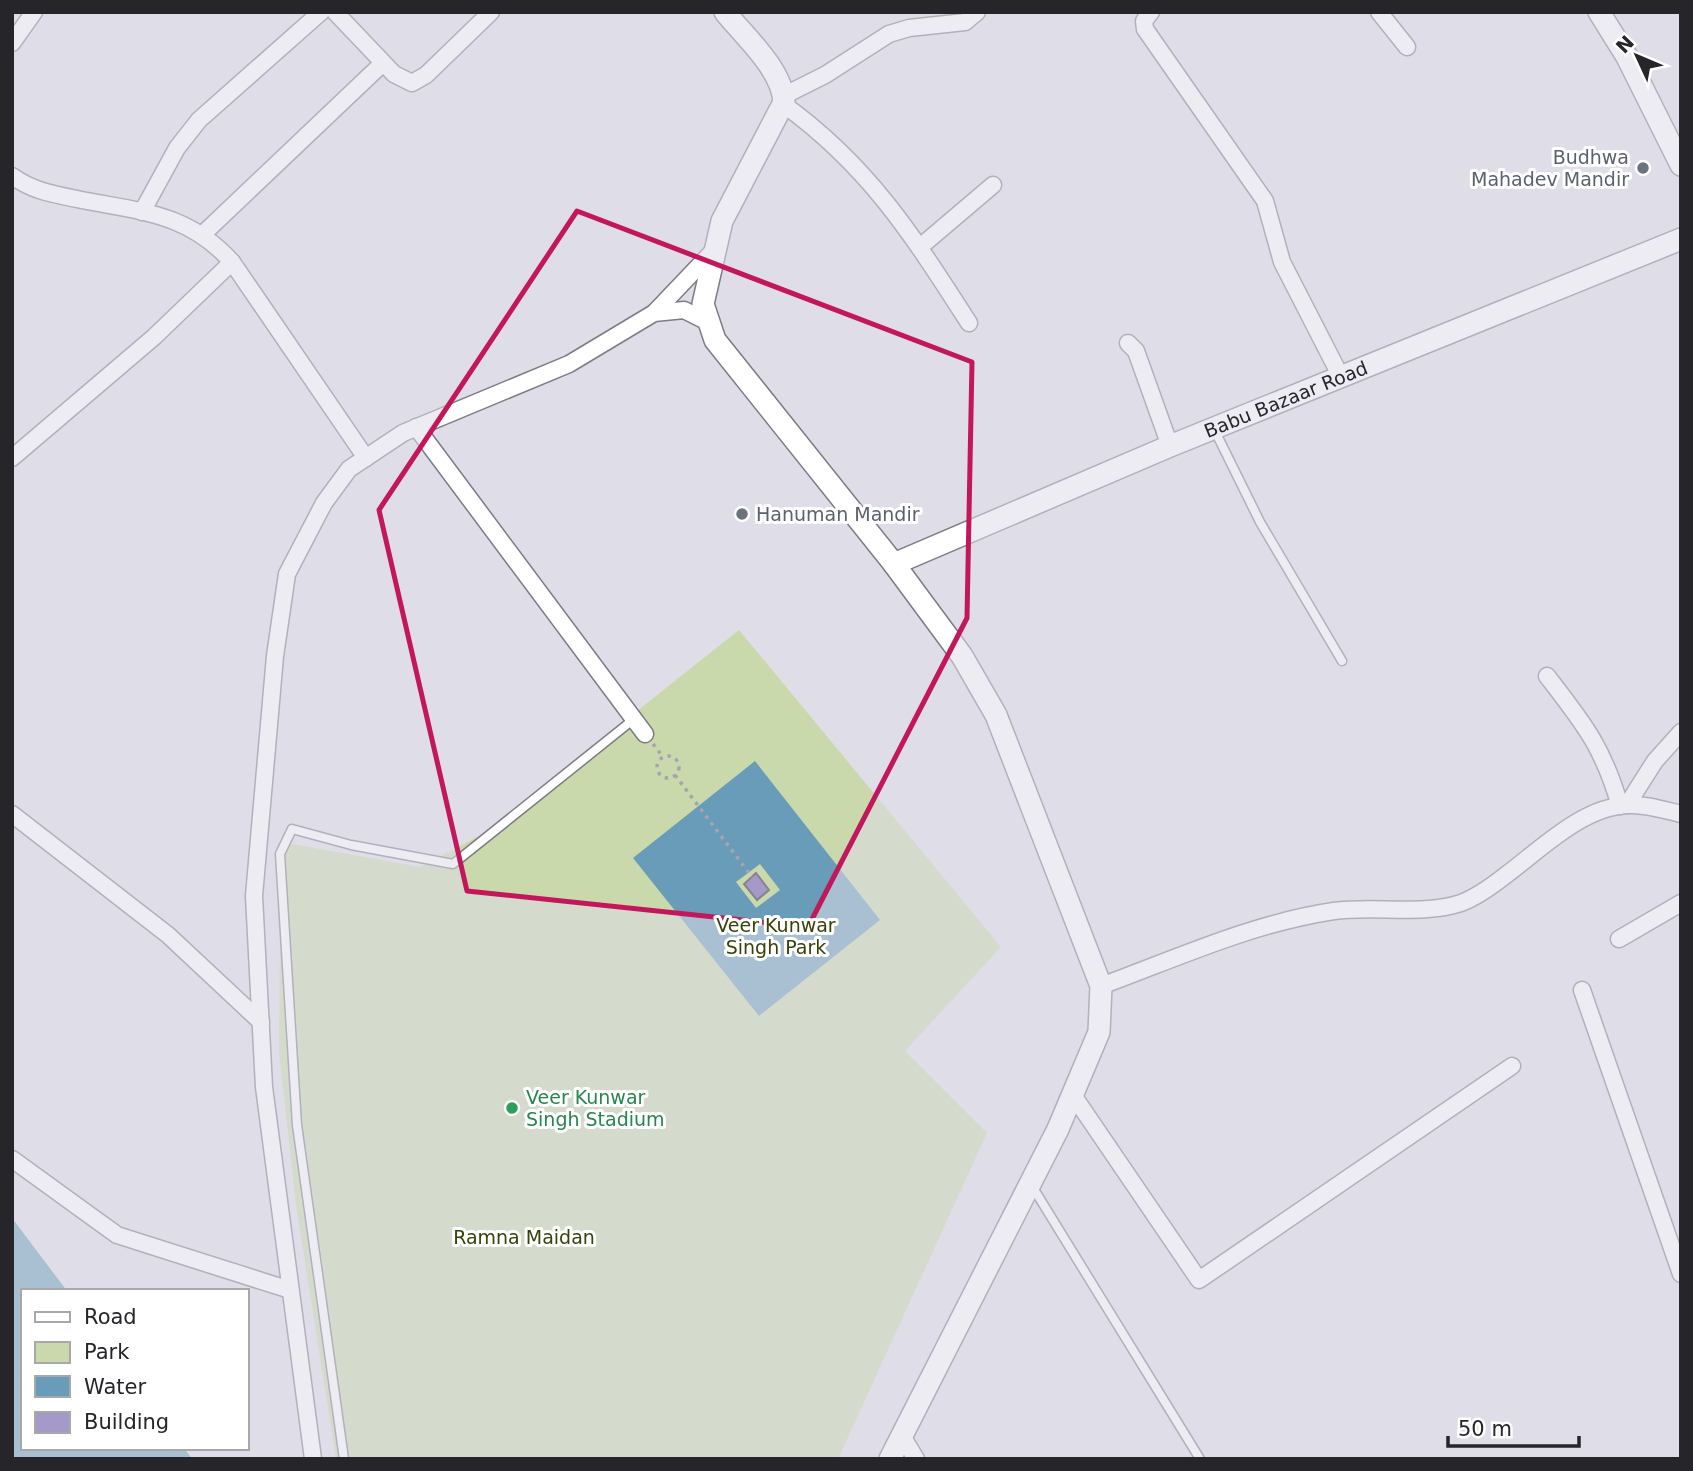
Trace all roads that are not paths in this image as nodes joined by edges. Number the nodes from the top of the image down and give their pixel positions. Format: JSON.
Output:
{"nodes":[{"id":1,"x":34,"y":12,"type":"edge"},
{"id":2,"x":321,"y":12,"type":"edge"},
{"id":3,"x":335,"y":12,"type":"edge"},
{"id":4,"x":491,"y":12,"type":"edge"},
{"id":5,"x":725,"y":12,"type":"edge"},
{"id":6,"x":977,"y":12,"type":"edge"},
{"id":7,"x":1151,"y":12,"type":"edge"},
{"id":8,"x":1379,"y":12,"type":"edge"},
{"id":9,"x":1599,"y":12,"type":"edge"},
{"id":10,"x":12,"y":43,"type":"edge"},
{"id":11,"x":1407,"y":47,"type":"dead end"},
{"id":12,"x":383,"y":63,"type":"junction"},
{"id":13,"x":783,"y":100,"type":"junction"},
{"id":14,"x":1681,"y":165,"type":"edge"},
{"id":15,"x":12,"y":176,"type":"edge"},
{"id":16,"x":993,"y":185,"type":"dead end"},
{"id":17,"x":142,"y":212,"type":"junction"},
{"id":18,"x":203,"y":234,"type":"junction"},
{"id":19,"x":1681,"y":239,"type":"edge"},
{"id":20,"x":920,"y":247,"type":"junction"},
{"id":21,"x":716,"y":248,"type":"junction"},
{"id":22,"x":232,"y":262,"type":"junction"},
{"id":23,"x":654,"y":313,"type":"junction"},
{"id":24,"x":710,"y":323,"type":"junction"},
{"id":25,"x":970,"y":323,"type":"dead end"},
{"id":26,"x":1128,"y":343,"type":"dead end"},
{"id":27,"x":1340,"y":377,"type":"junction"},
{"id":28,"x":416,"y":427,"type":"junction"},
{"id":29,"x":1214,"y":428,"type":"junction"},
{"id":30,"x":1170,"y":446,"type":"junction"},
{"id":31,"x":12,"y":458,"type":"edge"},
{"id":32,"x":366,"y":458,"type":"junction"},
{"id":33,"x":894,"y":564,"type":"junction"},
{"id":34,"x":1342,"y":661,"type":"dead end"},
{"id":35,"x":1547,"y":676,"type":"dead end"},
{"id":36,"x":634,"y":719,"type":"junction"},
{"id":37,"x":1681,"y":732,"type":"edge"},
{"id":38,"x":645,"y":734,"type":"dead end"},
{"id":39,"x":1624,"y":805,"type":"junction"},
{"id":40,"x":12,"y":814,"type":"edge"},
{"id":41,"x":1681,"y":814,"type":"edge"},
{"id":42,"x":1681,"y":903,"type":"edge"},
{"id":43,"x":1619,"y":939,"type":"dead end"},
{"id":44,"x":1101,"y":986,"type":"junction"},
{"id":45,"x":1581,"y":990,"type":"dead end"},
{"id":46,"x":261,"y":1022,"type":"junction"},
{"id":47,"x":1511,"y":1066,"type":"dead end"},
{"id":48,"x":1073,"y":1095,"type":"junction"},
{"id":49,"x":12,"y":1159,"type":"edge"},
{"id":50,"x":1030,"y":1184,"type":"junction"},
{"id":51,"x":1681,"y":1275,"type":"edge"},
{"id":52,"x":290,"y":1290,"type":"junction"},
{"id":53,"x":902,"y":1436,"type":"junction"},
{"id":54,"x":313,"y":1459,"type":"edge"},
{"id":55,"x":344,"y":1459,"type":"edge"},
{"id":56,"x":890,"y":1459,"type":"edge"},
{"id":57,"x":916,"y":1459,"type":"edge"},
{"id":58,"x":1200,"y":1459,"type":"edge"}],
"edges":[{"from":1,"to":10,"type":"street"},
{"from":2,"to":17,"type":"street"},
{"from":3,"to":12,"type":"street"},
{"from":4,"to":12,"type":"street"},
{"from":5,"to":13,"type":"street"},
{"from":6,"to":13,"type":"street"},
{"from":7,"to":27,"type":"street"},
{"from":8,"to":11,"type":"street"},
{"from":9,"to":14,"type":"street"},
{"from":12,"to":18,"type":"street"},
{"from":13,"to":20,"type":"street"},
{"from":13,"to":21,"type":"street"},
{"from":15,"to":17,"type":"street"},
{"from":16,"to":20,"type":"street"},
{"from":17,"to":18,"type":"street"},
{"from":18,"to":22,"type":"street"},
{"from":19,"to":27,"type":"street","name":"Babu Bazaar Road"},
{"from":20,"to":25,"type":"street"},
{"from":21,"to":23,"type":"street"},
{"from":21,"to":24,"type":"street"},
{"from":22,"to":31,"type":"street"},
{"from":22,"to":32,"type":"street"},
{"from":23,"to":24,"type":"street"},
{"from":23,"to":28,"type":"street"},
{"from":24,"to":33,"type":"street"},
{"from":26,"to":30,"type":"street"},
{"from":27,"to":29,"type":"street","name":"Babu Bazaar Road"},
{"from":28,"to":32,"type":"street"},
{"from":28,"to":36,"type":"street"},
{"from":29,"to":30,"type":"street","name":"Babu Bazaar Road"},
{"from":29,"to":34,"type":"lane"},
{"from":30,"to":33,"type":"street","name":"Babu Bazaar Road"},
{"from":32,"to":46,"type":"street"},
{"from":33,"to":44,"type":"street"},
{"from":35,"to":39,"type":"street"},
{"from":36,"to":38,"type":"street"},
{"from":36,"to":55,"type":"lane"},
{"from":37,"to":39,"type":"street"},
{"from":39,"to":41,"type":"street"},
{"from":39,"to":44,"type":"street"},
{"from":40,"to":46,"type":"street"},
{"from":42,"to":43,"type":"street"},
{"from":44,"to":48,"type":"street"},
{"from":45,"to":51,"type":"street"},
{"from":46,"to":52,"type":"street"},
{"from":47,"to":48,"type":"street"},
{"from":48,"to":50,"type":"street"},
{"from":49,"to":52,"type":"street"},
{"from":50,"to":53,"type":"street"},
{"from":50,"to":58,"type":"lane"},
{"from":52,"to":54,"type":"street"},
{"from":53,"to":56,"type":"street"},
{"from":53,"to":57,"type":"street"}]}
